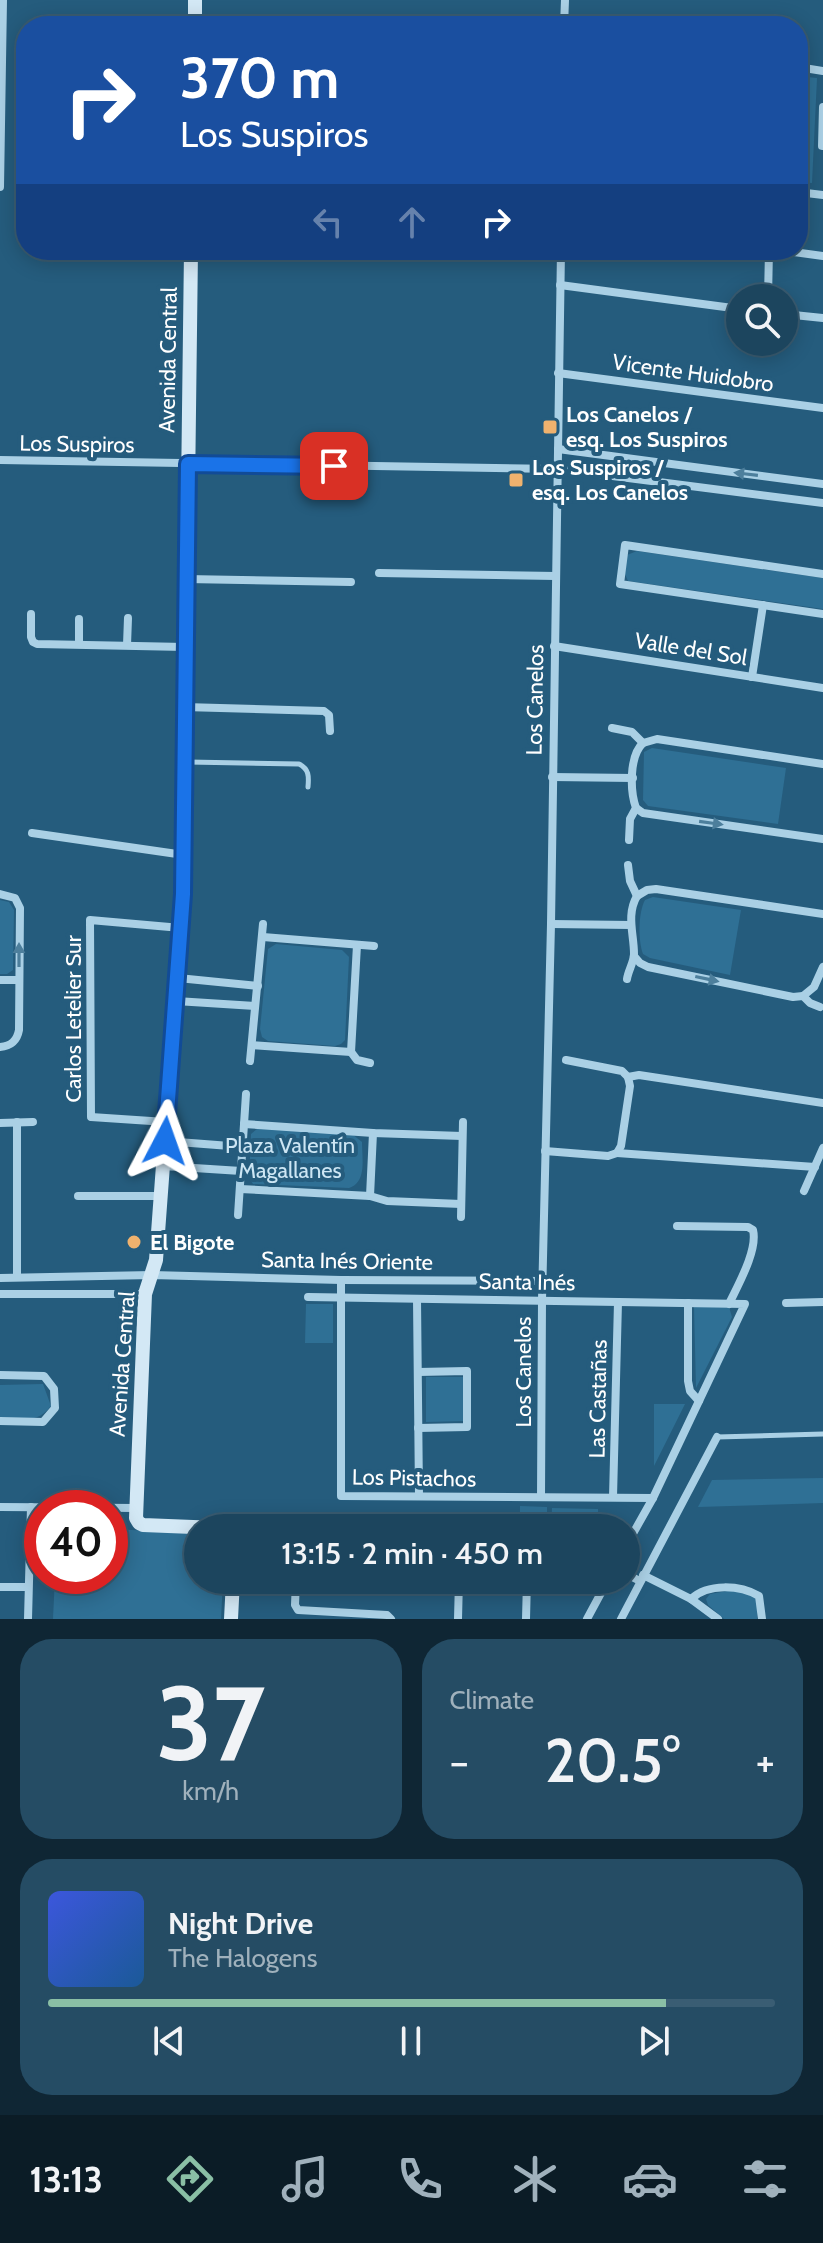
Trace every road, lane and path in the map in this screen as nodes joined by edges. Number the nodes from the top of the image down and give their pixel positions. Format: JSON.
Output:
{"nodes":[{"id":1,"x":3,"y":0,"type":"edge"},
{"id":2,"x":823,"y":107,"type":"edge"},
{"id":3,"x":0,"y":117,"type":"edge"},
{"id":4,"x":822,"y":146,"type":"edge"},
{"id":5,"x":0,"y":187,"type":"edge"},
{"id":6,"x":191,"y":260,"type":"edge"},
{"id":7,"x":561,"y":260,"type":"edge"},
{"id":8,"x":769,"y":260,"type":"edge"},
{"id":9,"x":768,"y":284,"type":"edge"},
{"id":10,"x":560,"y":285,"type":"junction"},
{"id":11,"x":726,"y":307,"type":"edge"},
{"id":12,"x":798,"y":315,"type":"edge"},
{"id":13,"x":823,"y":318,"type":"edge"},
{"id":14,"x":558,"y":373,"type":"junction"},
{"id":15,"x":823,"y":408,"type":"edge"},
{"id":16,"x":558,"y":449,"type":"junction"},
{"id":17,"x":0,"y":460,"type":"edge"},
{"id":18,"x":188,"y":464,"type":"junction"},
{"id":19,"x":558,"y":469,"type":"junction"},
{"id":20,"x":823,"y":484,"type":"edge"},
{"id":21,"x":823,"y":503,"type":"edge"},
{"id":22,"x":379,"y":573,"type":"dead end"},
{"id":23,"x":823,"y":574,"type":"edge"},
{"id":24,"x":556,"y":576,"type":"junction"},
{"id":25,"x":186,"y":579,"type":"junction"},
{"id":26,"x":351,"y":582,"type":"dead end"},
{"id":27,"x":763,"y":605,"type":"junction"},
{"id":28,"x":31,"y":614,"type":"dead end"},
{"id":29,"x":823,"y":614,"type":"edge"},
{"id":30,"x":128,"y":618,"type":"dead end"},
{"id":31,"x":79,"y":619,"type":"dead end"},
{"id":32,"x":79,"y":644,"type":"junction"},
{"id":33,"x":127,"y":645,"type":"junction"},
{"id":34,"x":554,"y":646,"type":"junction"},
{"id":35,"x":185,"y":647,"type":"junction"},
{"id":36,"x":752,"y":677,"type":"junction"},
{"id":37,"x":823,"y":688,"type":"edge"},
{"id":38,"x":184,"y":707,"type":"junction"},
{"id":39,"x":612,"y":728,"type":"dead end"},
{"id":40,"x":330,"y":731,"type":"dead end"},
{"id":41,"x":643,"y":743,"type":"junction"},
{"id":42,"x":184,"y":762,"type":"junction"},
{"id":43,"x":823,"y":764,"type":"edge"},
{"id":44,"x":552,"y":777,"type":"junction"},
{"id":45,"x":633,"y":778,"type":"junction"},
{"id":46,"x":308,"y":787,"type":"dead end"},
{"id":47,"x":636,"y":808,"type":"junction"},
{"id":48,"x":32,"y":833,"type":"dead end"},
{"id":49,"x":823,"y":839,"type":"edge"},
{"id":50,"x":629,"y":840,"type":"dead end"},
{"id":51,"x":184,"y":855,"type":"junction"},
{"id":52,"x":628,"y":865,"type":"dead end"},
{"id":53,"x":0,"y":894,"type":"edge"},
{"id":54,"x":637,"y":896,"type":"junction"},
{"id":55,"x":823,"y":914,"type":"edge"},
{"id":56,"x":263,"y":924,"type":"dead end"},
{"id":57,"x":551,"y":924,"type":"junction"},
{"id":58,"x":631,"y":925,"type":"junction"},
{"id":59,"x":181,"y":928,"type":"junction"},
{"id":60,"x":263,"y":937,"type":"junction"},
{"id":61,"x":357,"y":945,"type":"junction"},
{"id":62,"x":374,"y":946,"type":"dead end"},
{"id":63,"x":634,"y":956,"type":"junction"},
{"id":64,"x":823,"y":967,"type":"edge"},
{"id":65,"x":178,"y":978,"type":"junction"},
{"id":66,"x":627,"y":979,"type":"dead end"},
{"id":67,"x":0,"y":980,"type":"edge"},
{"id":68,"x":19,"y":980,"type":"junction"},
{"id":69,"x":258,"y":986,"type":"junction"},
{"id":70,"x":803,"y":996,"type":"junction"},
{"id":71,"x":176,"y":1001,"type":"junction"},
{"id":72,"x":255,"y":1006,"type":"junction"},
{"id":73,"x":820,"y":1007,"type":"dead end"},
{"id":74,"x":252,"y":1045,"type":"junction"},
{"id":75,"x":0,"y":1047,"type":"edge"},
{"id":76,"x":351,"y":1052,"type":"junction"},
{"id":77,"x":566,"y":1060,"type":"dead end"},
{"id":78,"x":250,"y":1061,"type":"dead end"},
{"id":79,"x":370,"y":1063,"type":"dead end"},
{"id":80,"x":628,"y":1077,"type":"junction"},
{"id":81,"x":246,"y":1094,"type":"dead end"},
{"id":82,"x":823,"y":1103,"type":"edge"},
{"id":83,"x":17,"y":1122,"type":"junction"},
{"id":84,"x":33,"y":1122,"type":"dead end"},
{"id":85,"x":166,"y":1122,"type":"junction"},
{"id":86,"x":463,"y":1122,"type":"dead end"},
{"id":87,"x":0,"y":1123,"type":"edge"},
{"id":88,"x":244,"y":1124,"type":"junction"},
{"id":89,"x":373,"y":1133,"type":"junction"},
{"id":90,"x":462,"y":1136,"type":"junction"},
{"id":91,"x":165,"y":1141,"type":"junction"},
{"id":92,"x":243,"y":1147,"type":"junction"},
{"id":93,"x":823,"y":1148,"type":"edge"},
{"id":94,"x":545,"y":1151,"type":"junction"},
{"id":95,"x":617,"y":1153,"type":"junction"},
{"id":96,"x":163,"y":1166,"type":"junction"},
{"id":97,"x":815,"y":1167,"type":"junction"},
{"id":98,"x":241,"y":1171,"type":"junction"},
{"id":99,"x":240,"y":1189,"type":"junction"},
{"id":100,"x":804,"y":1191,"type":"dead end"},
{"id":101,"x":78,"y":1196,"type":"dead end"},
{"id":102,"x":161,"y":1196,"type":"junction"},
{"id":103,"x":370,"y":1196,"type":"junction"},
{"id":104,"x":461,"y":1204,"type":"junction"},
{"id":105,"x":238,"y":1215,"type":"dead end"},
{"id":106,"x":461,"y":1217,"type":"dead end"},
{"id":107,"x":677,"y":1226,"type":"dead end"},
{"id":108,"x":152,"y":1275,"type":"junction"},
{"id":109,"x":17,"y":1277,"type":"junction"},
{"id":110,"x":0,"y":1278,"type":"edge"},
{"id":111,"x":341,"y":1280,"type":"junction"},
{"id":112,"x":542,"y":1281,"type":"junction"},
{"id":113,"x":0,"y":1294,"type":"edge"},
{"id":114,"x":145,"y":1294,"type":"junction"},
{"id":115,"x":308,"y":1297,"type":"dead end"},
{"id":116,"x":341,"y":1299,"type":"junction"},
{"id":117,"x":417,"y":1299,"type":"junction"},
{"id":118,"x":542,"y":1300,"type":"junction"},
{"id":119,"x":618,"y":1302,"type":"junction"},
{"id":120,"x":823,"y":1302,"type":"edge"},
{"id":121,"x":688,"y":1303,"type":"junction"},
{"id":122,"x":786,"y":1303,"type":"dead end"},
{"id":123,"x":729,"y":1304,"type":"junction"},
{"id":124,"x":418,"y":1372,"type":"junction"},
{"id":125,"x":0,"y":1375,"type":"edge"},
{"id":126,"x":699,"y":1401,"type":"junction"},
{"id":127,"x":0,"y":1421,"type":"edge"},
{"id":128,"x":418,"y":1428,"type":"junction"},
{"id":129,"x":823,"y":1434,"type":"edge"},
{"id":130,"x":717,"y":1437,"type":"joint"},
{"id":131,"x":419,"y":1496,"type":"junction"},
{"id":132,"x":541,"y":1497,"type":"junction"},
{"id":133,"x":613,"y":1497,"type":"junction"},
{"id":134,"x":653,"y":1498,"type":"junction"},
{"id":135,"x":0,"y":1507,"type":"edge"},
{"id":136,"x":24,"y":1507,"type":"edge"},
{"id":137,"x":128,"y":1515,"type":"edge"},
{"id":138,"x":138,"y":1516,"type":"junction"},
{"id":139,"x":640,"y":1521,"type":"edge"},
{"id":140,"x":184,"y":1523,"type":"edge"},
{"id":141,"x":642,"y":1578,"type":"junction"},
{"id":142,"x":0,"y":1587,"type":"edge"},
{"id":143,"x":24,"y":1587,"type":"edge"},
{"id":144,"x":28,"y":1594,"type":"edge"},
{"id":145,"x":232,"y":1594,"type":"edge"},
{"id":146,"x":295,"y":1594,"type":"edge"},
{"id":147,"x":459,"y":1594,"type":"edge"},
{"id":148,"x":527,"y":1594,"type":"edge"},
{"id":149,"x":600,"y":1594,"type":"edge"},
{"id":150,"x":691,"y":1599,"type":"junction"},
{"id":151,"x":28,"y":1619,"type":"edge"},
{"id":152,"x":231,"y":1619,"type":"edge"},
{"id":153,"x":391,"y":1619,"type":"edge"},
{"id":154,"x":458,"y":1619,"type":"edge"},
{"id":155,"x":526,"y":1619,"type":"edge"},
{"id":156,"x":587,"y":1619,"type":"edge"},
{"id":157,"x":621,"y":1619,"type":"edge"},
{"id":158,"x":718,"y":1619,"type":"edge"},
{"id":159,"x":762,"y":1619,"type":"edge"}],
"edges":[{"from":1,"to":3,"type":"street"},
{"from":2,"to":4,"type":"street"},
{"from":3,"to":5,"type":"street"},
{"from":6,"to":18,"type":"street","name":"Avenida Central"},
{"from":7,"to":10,"type":"street","name":"Los Canelos"},
{"from":8,"to":9,"type":"street"},
{"from":10,"to":11,"type":"street"},
{"from":10,"to":14,"type":"street","name":"Los Canelos"},
{"from":12,"to":13,"type":"street"},
{"from":14,"to":15,"type":"street","name":"Vicente Huidobro"},
{"from":14,"to":16,"type":"street","name":"Los Canelos"},
{"from":16,"to":19,"type":"street","name":"Los Canelos"},
{"from":20,"to":16,"type":"street","one_way":true},
{"from":17,"to":18,"type":"street","name":"Los Suspiros"},
{"from":18,"to":19,"type":"street","name":"Los Suspiros"},
{"from":18,"to":25,"type":"street","name":"Avenida Central"},
{"from":19,"to":21,"type":"street","name":"Los Suspiros"},
{"from":19,"to":24,"type":"street","name":"Los Canelos"},
{"from":22,"to":24,"type":"street"},
{"from":23,"to":27,"type":"street"},
{"from":24,"to":34,"type":"street","name":"Los Canelos"},
{"from":25,"to":26,"type":"street"},
{"from":25,"to":35,"type":"street","name":"Avenida Central"},
{"from":27,"to":29,"type":"street"},
{"from":27,"to":36,"type":"street"},
{"from":28,"to":32,"type":"street"},
{"from":30,"to":33,"type":"street"},
{"from":31,"to":32,"type":"street"},
{"from":32,"to":33,"type":"street"},
{"from":33,"to":35,"type":"street"},
{"from":34,"to":36,"type":"street","name":"Valle del Sol"},
{"from":34,"to":44,"type":"street","name":"Los Canelos"},
{"from":35,"to":38,"type":"street","name":"Avenida Central"},
{"from":36,"to":37,"type":"street","name":"Valle del Sol"},
{"from":38,"to":40,"type":"street"},
{"from":38,"to":42,"type":"street","name":"Avenida Central"},
{"from":39,"to":41,"type":"street"},
{"from":41,"to":43,"type":"street"},
{"from":41,"to":45,"type":"street"},
{"from":42,"to":46,"type":"lane"},
{"from":42,"to":51,"type":"street","name":"Avenida Central"},
{"from":44,"to":45,"type":"street"},
{"from":44,"to":57,"type":"street","name":"Los Canelos"},
{"from":45,"to":47,"type":"street"},
{"from":47,"to":49,"type":"street","one_way":true},
{"from":47,"to":50,"type":"street"},
{"from":48,"to":51,"type":"street"},
{"from":51,"to":59,"type":"street","name":"Avenida Central"},
{"from":52,"to":54,"type":"street"},
{"from":68,"to":53,"type":"street","one_way":true},
{"from":54,"to":55,"type":"street"},
{"from":54,"to":58,"type":"street"},
{"from":56,"to":60,"type":"street"},
{"from":57,"to":58,"type":"street"},
{"from":57,"to":94,"type":"street","name":"Los Canelos"},
{"from":58,"to":63,"type":"street"},
{"from":59,"to":65,"type":"street","name":"Avenida Central"},
{"from":59,"to":85,"type":"street","name":"Carlos Letelier Sur"},
{"from":60,"to":61,"type":"street"},
{"from":60,"to":69,"type":"street"},
{"from":61,"to":62,"type":"street"},
{"from":61,"to":76,"type":"street"},
{"from":63,"to":66,"type":"street"},
{"from":63,"to":70,"type":"street","one_way":true},
{"from":64,"to":70,"type":"street"},
{"from":65,"to":69,"type":"street"},
{"from":65,"to":71,"type":"street","name":"Avenida Central"},
{"from":67,"to":68,"type":"street"},
{"from":68,"to":75,"type":"street"},
{"from":69,"to":72,"type":"street"},
{"from":70,"to":73,"type":"street"},
{"from":71,"to":72,"type":"street"},
{"from":71,"to":85,"type":"street","name":"Avenida Central"},
{"from":72,"to":74,"type":"street"},
{"from":74,"to":76,"type":"street"},
{"from":74,"to":78,"type":"street"},
{"from":76,"to":79,"type":"street"},
{"from":77,"to":80,"type":"street"},
{"from":80,"to":82,"type":"street"},
{"from":80,"to":95,"type":"street"},
{"from":81,"to":88,"type":"street"},
{"from":83,"to":84,"type":"street"},
{"from":83,"to":87,"type":"street"},
{"from":83,"to":109,"type":"street"},
{"from":85,"to":91,"type":"street","name":"Avenida Central"},
{"from":86,"to":90,"type":"street"},
{"from":88,"to":89,"type":"street"},
{"from":88,"to":92,"type":"street"},
{"from":89,"to":90,"type":"street"},
{"from":89,"to":103,"type":"street"},
{"from":90,"to":104,"type":"street"},
{"from":91,"to":92,"type":"street"},
{"from":91,"to":96,"type":"street","name":"Avenida Central"},
{"from":92,"to":98,"type":"street"},
{"from":93,"to":97,"type":"street"},
{"from":94,"to":95,"type":"street"},
{"from":94,"to":112,"type":"street","name":"Los Canelos"},
{"from":95,"to":97,"type":"street"},
{"from":96,"to":98,"type":"street"},
{"from":96,"to":102,"type":"street","name":"Avenida Central"},
{"from":97,"to":100,"type":"street"},
{"from":98,"to":99,"type":"street"},
{"from":99,"to":103,"type":"street"},
{"from":99,"to":105,"type":"street"},
{"from":101,"to":102,"type":"street"},
{"from":102,"to":108,"type":"street","name":"Avenida Central"},
{"from":103,"to":104,"type":"street"},
{"from":104,"to":106,"type":"street"},
{"from":107,"to":123,"type":"street"},
{"from":108,"to":109,"type":"street"},
{"from":108,"to":111,"type":"street","name":"Santa Inés Oriente"},
{"from":108,"to":114,"type":"street","name":"Avenida Central"},
{"from":109,"to":110,"type":"street"},
{"from":111,"to":112,"type":"street","name":"Santa Inés Oriente"},
{"from":111,"to":116,"type":"street","name":"Los Pistachos"},
{"from":112,"to":118,"type":"street","name":"Los Canelos"},
{"from":113,"to":114,"type":"street"},
{"from":114,"to":138,"type":"street","name":"Avenida Central"},
{"from":115,"to":116,"type":"street","name":"Santa Inés"},
{"from":116,"to":117,"type":"street","name":"Santa Inés"},
{"from":116,"to":131,"type":"street","name":"Los Pistachos"},
{"from":117,"to":118,"type":"street","name":"Santa Inés"},
{"from":117,"to":124,"type":"street"},
{"from":118,"to":119,"type":"street","name":"Santa Inés"},
{"from":118,"to":132,"type":"street","name":"Los Canelos"},
{"from":119,"to":121,"type":"street","name":"Santa Inés"},
{"from":119,"to":133,"type":"street","name":"Las Castañas"},
{"from":120,"to":122,"type":"street"},
{"from":121,"to":123,"type":"street","name":"Santa Inés"},
{"from":121,"to":126,"type":"street"},
{"from":123,"to":126,"type":"street","name":"Santa Inés"},
{"from":124,"to":128,"type":"street"},
{"from":124,"to":128,"type":"street"},
{"from":125,"to":127,"type":"street"},
{"from":126,"to":134,"type":"street"},
{"from":128,"to":131,"type":"street"},
{"from":129,"to":130,"type":"lane"},
{"from":130,"to":141,"type":"street"},
{"from":131,"to":132,"type":"street","name":"Los Pistachos"},
{"from":132,"to":133,"type":"street","name":"Los Pistachos"},
{"from":133,"to":134,"type":"street","name":"Los Pistachos"},
{"from":134,"to":139,"type":"street"},
{"from":135,"to":136,"type":"street"},
{"from":137,"to":138,"type":"street"},
{"from":138,"to":140,"type":"street"},
{"from":141,"to":150,"type":"street"},
{"from":141,"to":157,"type":"street"},
{"from":142,"to":143,"type":"street"},
{"from":144,"to":151,"type":"street"},
{"from":145,"to":152,"type":"street"},
{"from":146,"to":153,"type":"street"},
{"from":147,"to":154,"type":"street"},
{"from":148,"to":155,"type":"street"},
{"from":149,"to":156,"type":"street"},
{"from":150,"to":158,"type":"street"},
{"from":150,"to":159,"type":"street"}]}
